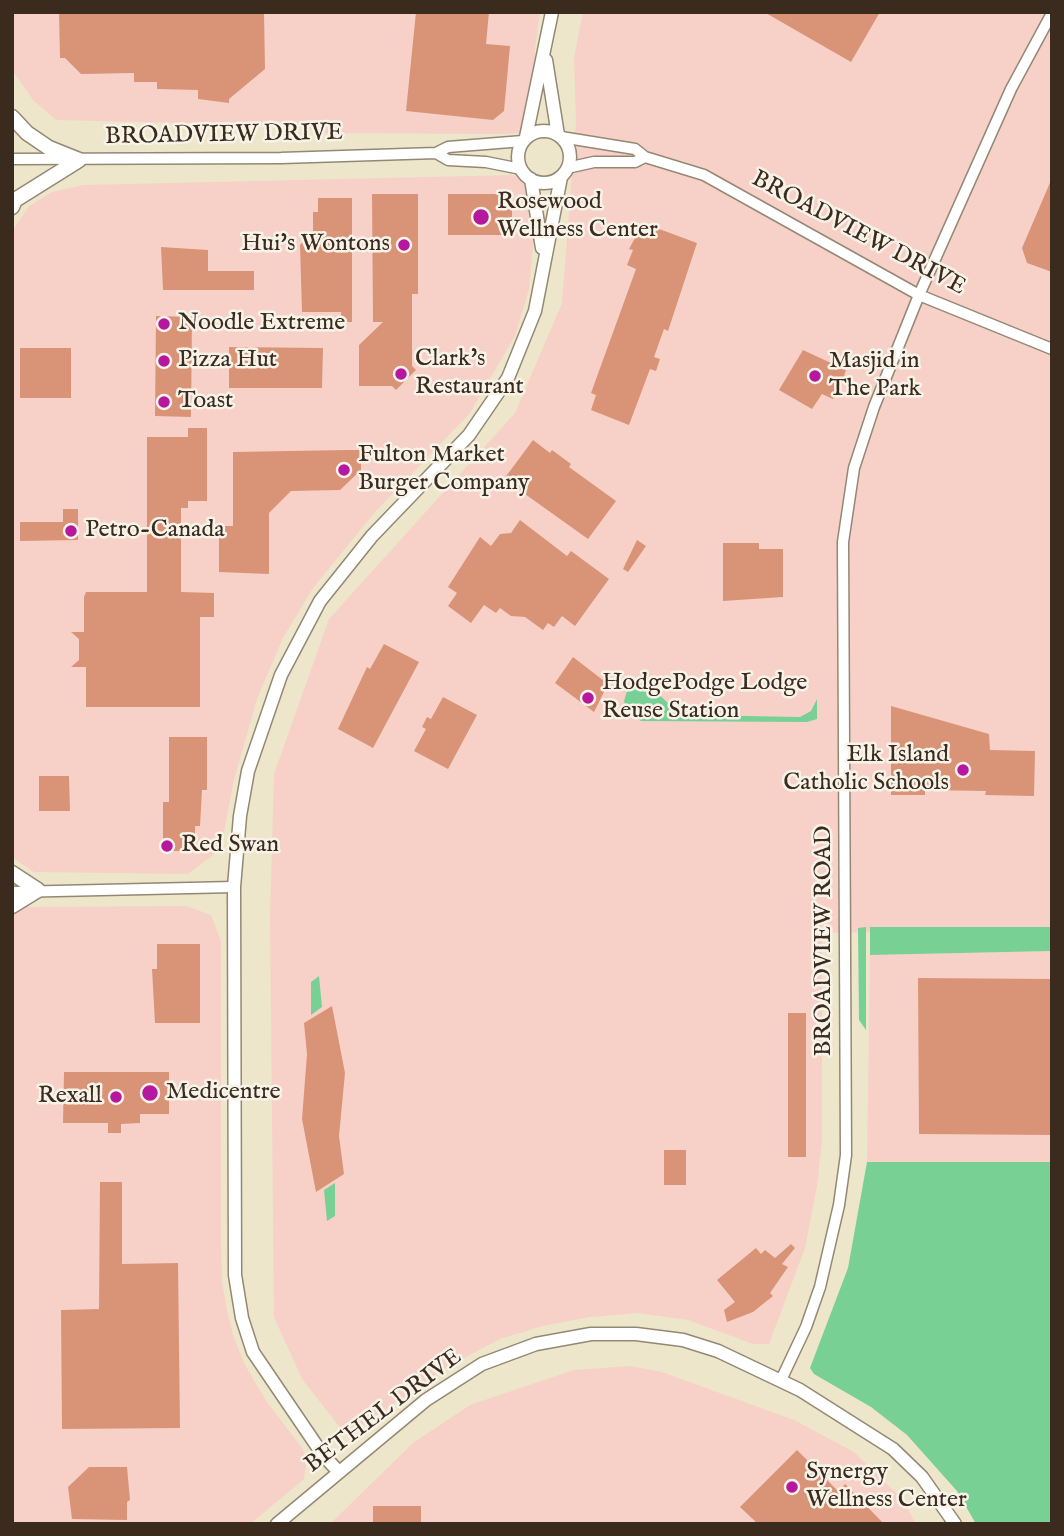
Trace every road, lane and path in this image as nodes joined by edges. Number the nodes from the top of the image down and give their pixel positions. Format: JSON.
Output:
{"nodes":[{"id":1,"x":552,"y":12,"type":"edge"},
{"id":2,"x":1052,"y":13,"type":"edge"},
{"id":3,"x":545,"y":56,"type":"junction"},
{"id":4,"x":12,"y":117,"type":"edge"},
{"id":5,"x":560,"y":136,"type":"junction"},
{"id":6,"x":525,"y":139,"type":"junction"},
{"id":7,"x":436,"y":153,"type":"junction"},
{"id":8,"x":645,"y":157,"type":"junction"},
{"id":9,"x":12,"y":159,"type":"edge"},
{"id":10,"x":79,"y":160,"type":"junction"},
{"id":11,"x":521,"y":169,"type":"junction"},
{"id":12,"x":564,"y":172,"type":"junction"},
{"id":13,"x":531,"y":179,"type":"junction"},
{"id":14,"x":12,"y":207,"type":"edge"},
{"id":15,"x":544,"y":259,"type":"junction"},
{"id":16,"x":919,"y":295,"type":"junction"},
{"id":17,"x":1052,"y":349,"type":"edge"},
{"id":18,"x":12,"y":873,"type":"edge"},
{"id":19,"x":234,"y":887,"type":"junction"},
{"id":20,"x":38,"y":890,"type":"junction"},
{"id":21,"x":12,"y":892,"type":"edge"},
{"id":22,"x":12,"y":906,"type":"edge"},
{"id":23,"x":781,"y":1380,"type":"junction"},
{"id":24,"x":338,"y":1471,"type":"junction"},
{"id":25,"x":277,"y":1522,"type":"edge"},
{"id":26,"x":955,"y":1524,"type":"edge"}],
"edges":[{"from":1,"to":3,"type":"street"},
{"from":2,"to":16,"type":"street","name":"BROADVIEW ROAD"},
{"from":3,"to":5,"type":"street"},
{"from":3,"to":6,"type":"street"},
{"from":4,"to":10,"type":"main road"},
{"from":5,"to":6,"type":"street"},
{"from":5,"to":8,"type":"street","name":"BROADVIEW DRIVE"},
{"from":5,"to":12,"type":"street"},
{"from":6,"to":7,"type":"street","name":"BROADVIEW DRIVE"},
{"from":6,"to":11,"type":"street"},
{"from":7,"to":10,"type":"street","name":"BROADVIEW DRIVE"},
{"from":7,"to":11,"type":"street","name":"BROADVIEW DRIVE"},
{"from":8,"to":12,"type":"street"},
{"from":8,"to":16,"type":"street","name":"BROADVIEW DRIVE"},
{"from":9,"to":10,"type":"street","name":"BROADVIEW DRIVE"},
{"from":10,"to":14,"type":"main road"},
{"from":11,"to":13,"type":"street"},
{"from":12,"to":13,"type":"street"},
{"from":12,"to":15,"type":"street"},
{"from":13,"to":15,"type":"street"},
{"from":15,"to":19,"type":"street"},
{"from":16,"to":17,"type":"street","name":"BROADVIEW DRIVE"},
{"from":16,"to":23,"type":"street","name":"BROADVIEW ROAD"},
{"from":18,"to":20,"type":"main road"},
{"from":19,"to":20,"type":"street"},
{"from":19,"to":24,"type":"street"},
{"from":20,"to":21,"type":"street"},
{"from":20,"to":22,"type":"main road"},
{"from":23,"to":24,"type":"street","name":"BETHEL DRIVE"},
{"from":23,"to":26,"type":"street","name":"BETHEL DRIVE"},
{"from":24,"to":25,"type":"street","name":"BETHEL DRIVE"}]}
